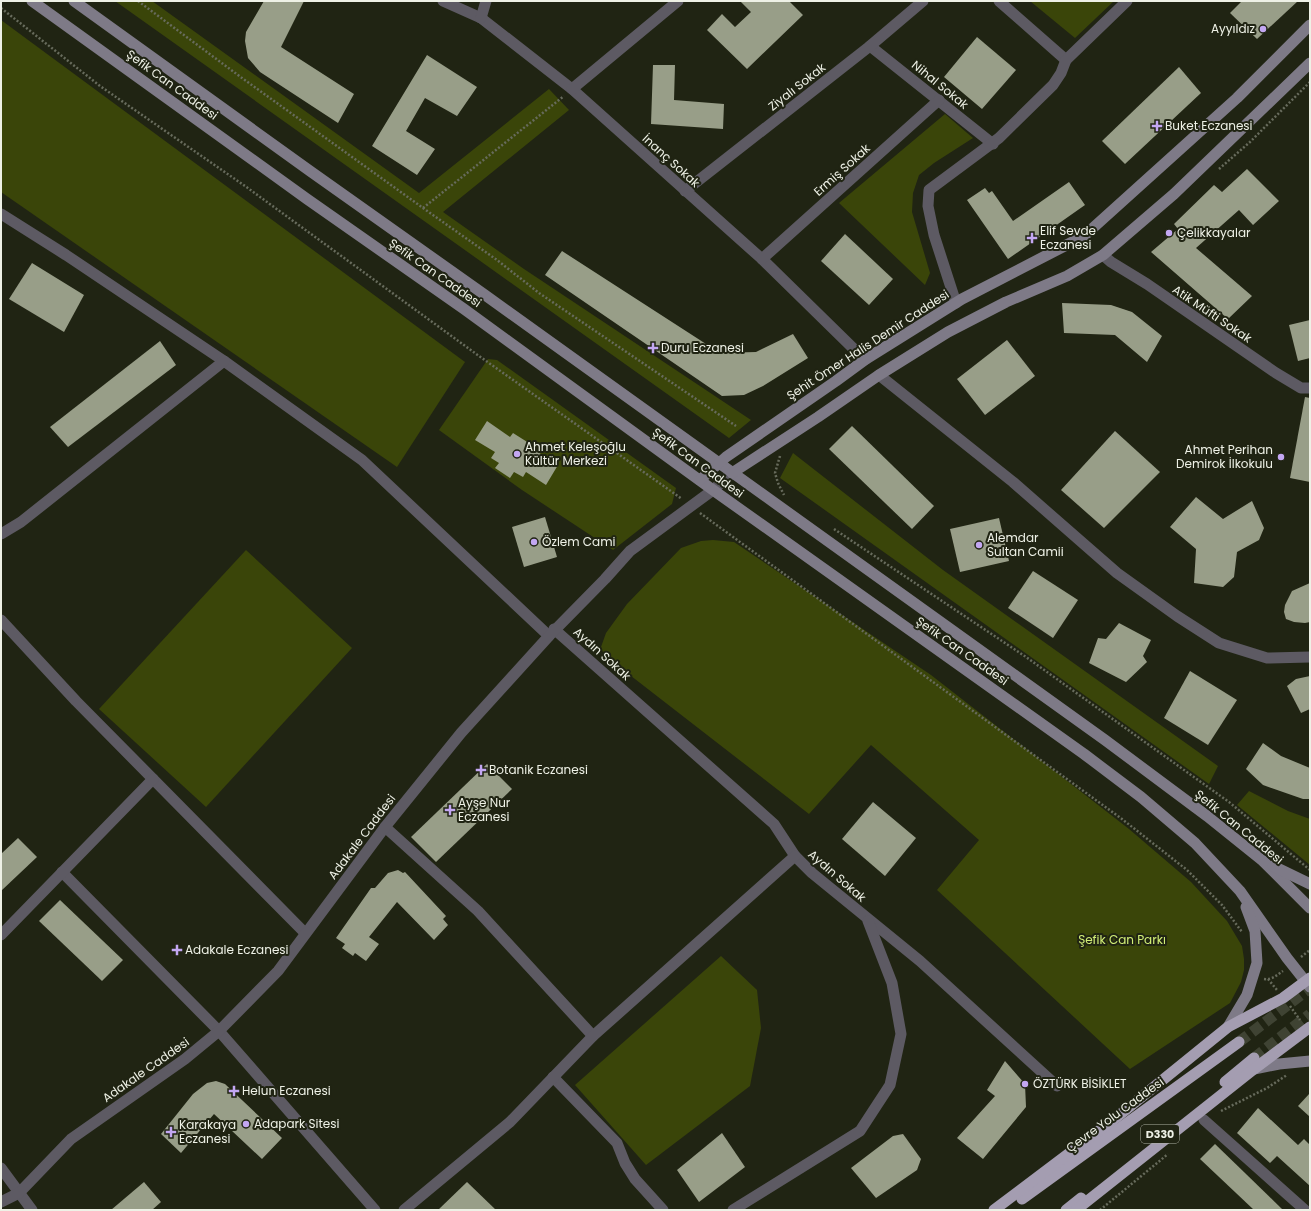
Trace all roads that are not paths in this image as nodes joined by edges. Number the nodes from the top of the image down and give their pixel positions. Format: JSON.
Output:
{"nodes":[{"id":1,"x":32,"y":1,"type":"edge"},
{"id":2,"x":74,"y":1,"type":"edge"},
{"id":3,"x":443,"y":1,"type":"edge"},
{"id":4,"x":486,"y":1,"type":"edge"},
{"id":5,"x":678,"y":1,"type":"edge"},
{"id":6,"x":923,"y":1,"type":"edge"},
{"id":7,"x":999,"y":1,"type":"edge"},
{"id":8,"x":1127,"y":1,"type":"edge"},
{"id":9,"x":481,"y":18,"type":"junction"},
{"id":10,"x":1310,"y":25,"type":"edge"},
{"id":11,"x":870,"y":46,"type":"junction"},
{"id":12,"x":1066,"y":60,"type":"junction"},
{"id":13,"x":1310,"y":63,"type":"edge"},
{"id":14,"x":572,"y":90,"type":"junction"},
{"id":15,"x":939,"y":100,"type":"junction"},
{"id":16,"x":993,"y":144,"type":"junction"},
{"id":17,"x":685,"y":191,"type":"junction"},
{"id":18,"x":1,"y":214,"type":"edge"},
{"id":19,"x":1103,"y":255,"type":"junction"},
{"id":20,"x":762,"y":259,"type":"junction"},
{"id":21,"x":956,"y":303,"type":"junction"},
{"id":22,"x":866,"y":359,"type":"junction"},
{"id":23,"x":224,"y":361,"type":"junction"},
{"id":24,"x":879,"y":375,"type":"junction"},
{"id":25,"x":1310,"y":388,"type":"edge"},
{"id":26,"x":719,"y":463,"type":"junction"},
{"id":27,"x":732,"y":473,"type":"junction"},
{"id":28,"x":700,"y":480,"type":"junction"},
{"id":29,"x":713,"y":490,"type":"junction"},
{"id":30,"x":1,"y":534,"type":"edge"},
{"id":31,"x":1,"y":620,"type":"edge"},
{"id":32,"x":551,"y":633,"type":"junction"},
{"id":33,"x":1310,"y":657,"type":"edge"},
{"id":34,"x":153,"y":779,"type":"junction"},
{"id":35,"x":384,"y":826,"type":"junction"},
{"id":36,"x":795,"y":856,"type":"junction"},
{"id":37,"x":1263,"y":861,"type":"junction"},
{"id":38,"x":62,"y":872,"type":"junction"},
{"id":39,"x":1310,"y":884,"type":"edge"},
{"id":40,"x":1240,"y":891,"type":"junction"},
{"id":41,"x":1310,"y":908,"type":"edge"},
{"id":42,"x":867,"y":919,"type":"junction"},
{"id":43,"x":306,"y":933,"type":"junction"},
{"id":44,"x":1,"y":935,"type":"edge"},
{"id":45,"x":1309,"y":982,"type":"edge"},
{"id":46,"x":1228,"y":1027,"type":"junction"},
{"id":47,"x":1310,"y":1027,"type":"edge"},
{"id":48,"x":219,"y":1031,"type":"junction"},
{"id":49,"x":594,"y":1036,"type":"junction"},
{"id":50,"x":1239,"y":1042,"type":"tunnel mouth"},
{"id":51,"x":1310,"y":1061,"type":"edge"},
{"id":52,"x":1254,"y":1064,"type":"junction"},
{"id":53,"x":553,"y":1077,"type":"junction"},
{"id":54,"x":1057,"y":1086,"type":"dead end"},
{"id":55,"x":1204,"y":1120,"type":"dead end"},
{"id":56,"x":1,"y":1168,"type":"edge"},
{"id":57,"x":19,"y":1193,"type":"junction"},
{"id":58,"x":1,"y":1202,"type":"edge"},
{"id":59,"x":746,"y":1207,"type":"edge"},
{"id":60,"x":32,"y":1210,"type":"edge"},
{"id":61,"x":375,"y":1210,"type":"edge"},
{"id":62,"x":404,"y":1210,"type":"edge"},
{"id":63,"x":663,"y":1210,"type":"edge"},
{"id":64,"x":733,"y":1210,"type":"edge"},
{"id":65,"x":994,"y":1210,"type":"edge"},
{"id":66,"x":1007,"y":1210,"type":"edge"},
{"id":67,"x":1066,"y":1210,"type":"edge"},
{"id":68,"x":1076,"y":1210,"type":"edge"},
{"id":69,"x":1305,"y":1210,"type":"edge"}],
"edges":[{"from":1,"to":28,"type":"main road","name":"Şefik Can Caddesi"},
{"from":2,"to":26,"type":"main road","name":"Şefik Can Caddesi"},
{"from":3,"to":9,"type":"street","name":"İnanç Sokak"},
{"from":4,"to":9,"type":"street"},
{"from":5,"to":14,"type":"street"},
{"from":6,"to":11,"type":"street","name":"Ziyalı Sokak"},
{"from":7,"to":12,"type":"street"},
{"from":8,"to":12,"type":"street"},
{"from":9,"to":14,"type":"street","name":"İnanç Sokak"},
{"from":10,"to":21,"type":"main road","name":"Şehit Ömer Halis Demir Caddesi"},
{"from":11,"to":15,"type":"street","name":"Nihal Sokak"},
{"from":11,"to":17,"type":"street","name":"Ziyalı Sokak"},
{"from":12,"to":16,"type":"street"},
{"from":13,"to":19,"type":"main road"},
{"from":14,"to":17,"type":"street","name":"İnanç Sokak"},
{"from":15,"to":16,"type":"street","name":"Nihal Sokak"},
{"from":15,"to":20,"type":"street","name":"Ermiş Sokak"},
{"from":16,"to":21,"type":"street"},
{"from":17,"to":20,"type":"street","name":"İnanç Sokak"},
{"from":18,"to":23,"type":"street","name":"Aydın Sokak"},
{"from":19,"to":24,"type":"main road"},
{"from":19,"to":25,"type":"street","name":"Atik Müfti Sokak"},
{"from":20,"to":22,"type":"street","name":"İnanç Sokak"},
{"from":21,"to":22,"type":"main road","name":"Şehit Ömer Halis Demir Caddesi"},
{"from":22,"to":26,"type":"main road","name":"Şehit Ömer Halis Demir Caddesi"},
{"from":23,"to":30,"type":"street"},
{"from":23,"to":32,"type":"street","name":"Aydın Sokak"},
{"from":24,"to":27,"type":"main road"},
{"from":24,"to":33,"type":"street"},
{"from":26,"to":27,"type":"main road","name":"Şefik Can Caddesi"},
{"from":26,"to":28,"type":"main road","name":"Şehit Ömer Halis Demir Caddesi"},
{"from":27,"to":29,"type":"street","name":"Adakale Caddesi"},
{"from":27,"to":37,"type":"main road","name":"Şefik Can Caddesi"},
{"from":28,"to":29,"type":"main road","name":"Şefik Can Caddesi"},
{"from":29,"to":32,"type":"street","name":"Adakale Caddesi"},
{"from":29,"to":40,"type":"main road","name":"Şefik Can Caddesi"},
{"from":31,"to":34,"type":"street"},
{"from":32,"to":35,"type":"street","name":"Adakale Caddesi"},
{"from":32,"to":36,"type":"street","name":"Aydın Sokak"},
{"from":34,"to":38,"type":"street"},
{"from":34,"to":43,"type":"street"},
{"from":35,"to":43,"type":"street","name":"Adakale Caddesi"},
{"from":35,"to":49,"type":"street"},
{"from":36,"to":42,"type":"street","name":"Aydın Sokak"},
{"from":36,"to":49,"type":"street"},
{"from":37,"to":39,"type":"main road"},
{"from":37,"to":41,"type":"main road","name":"Şefik Can Caddesi"},
{"from":38,"to":44,"type":"street"},
{"from":38,"to":48,"type":"street"},
{"from":40,"to":45,"type":"main road","name":"Şefik Can Caddesi"},
{"from":40,"to":46,"type":"main road"},
{"from":42,"to":54,"type":"street","name":"Aydın Sokak"},
{"from":42,"to":59,"type":"street"},
{"from":43,"to":48,"type":"street","name":"Adakale Caddesi"},
{"from":45,"to":46,"type":"highway"},
{"from":46,"to":65,"type":"highway"},
{"from":47,"to":52,"type":"highway"},
{"from":48,"to":57,"type":"street","name":"Adakale Caddesi"},
{"from":48,"to":61,"type":"street"},
{"from":49,"to":53,"type":"street"},
{"from":50,"to":66,"type":"highway","name":"Çevre Yolu Caddesi"},
{"from":51,"to":52,"type":"main road"},
{"from":52,"to":67,"type":"highway","number":"D330"},
{"from":52,"to":68,"type":"highway"},
{"from":53,"to":62,"type":"street"},
{"from":53,"to":63,"type":"street"},
{"from":55,"to":69,"type":"street"},
{"from":56,"to":57,"type":"street"},
{"from":57,"to":58,"type":"street","name":"Adakale Caddesi"},
{"from":57,"to":60,"type":"street"},
{"from":59,"to":64,"type":"street"}]}
